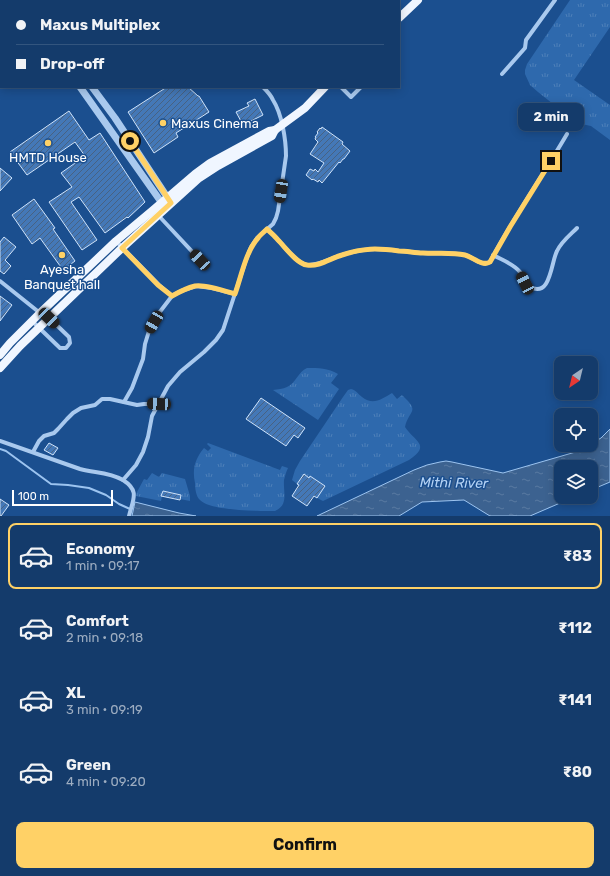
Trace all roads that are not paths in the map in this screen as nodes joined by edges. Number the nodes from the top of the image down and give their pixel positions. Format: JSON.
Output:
{"nodes":[{"id":1,"x":418,"y":0,"type":"edge"},
{"id":2,"x":556,"y":0,"type":"edge"},
{"id":3,"x":400,"y":17,"type":"edge"},
{"id":4,"x":502,"y":74,"type":"dead end"},
{"id":5,"x":81,"y":88,"type":"edge"},
{"id":6,"x":93,"y":88,"type":"edge"},
{"id":7,"x":264,"y":88,"type":"edge"},
{"id":8,"x":324,"y":88,"type":"edge"},
{"id":9,"x":342,"y":88,"type":"edge"},
{"id":10,"x":360,"y":88,"type":"edge"},
{"id":11,"x":279,"y":128,"type":"junction"},
{"id":12,"x":566,"y":134,"type":"dead end"},
{"id":13,"x":166,"y":203,"type":"junction"},
{"id":14,"x":156,"y":213,"type":"junction"},
{"id":15,"x":578,"y":228,"type":"dead end"},
{"id":16,"x":267,"y":229,"type":"junction"},
{"id":17,"x":116,"y":241,"type":"junction"},
{"id":18,"x":122,"y":248,"type":"junction"},
{"id":19,"x":494,"y":255,"type":"junction"},
{"id":20,"x":200,"y":260,"type":"dead end"},
{"id":21,"x":0,"y":281,"type":"edge"},
{"id":22,"x":235,"y":294,"type":"junction"},
{"id":23,"x":172,"y":296,"type":"junction"},
{"id":24,"x":41,"y":312,"type":"junction"},
{"id":25,"x":49,"y":318,"type":"junction"},
{"id":26,"x":32,"y":321,"type":"junction"},
{"id":27,"x":39,"y":328,"type":"junction"},
{"id":28,"x":0,"y":355,"type":"edge"},
{"id":29,"x":0,"y":368,"type":"edge"},
{"id":30,"x":124,"y":402,"type":"junction"},
{"id":31,"x":159,"y":404,"type":"junction"},
{"id":32,"x":0,"y":441,"type":"edge"},
{"id":33,"x":33,"y":452,"type":"junction"},
{"id":34,"x":123,"y":480,"type":"junction"},
{"id":35,"x":129,"y":516,"type":"edge"}],
"edges":[{"from":1,"to":3,"type":"main road"},
{"from":2,"to":4,"type":"street"},
{"from":5,"to":13,"type":"street"},
{"from":6,"to":13,"type":"street"},
{"from":7,"to":11,"type":"street"},
{"from":8,"to":11,"type":"main road"},
{"from":9,"to":10,"type":"street"},
{"from":11,"to":13,"type":"main road"},
{"from":11,"to":16,"type":"street"},
{"from":12,"to":19,"type":"street"},
{"from":13,"to":14,"type":"main road"},
{"from":14,"to":17,"type":"main road"},
{"from":14,"to":18,"type":"main road"},
{"from":14,"to":20,"type":"street"},
{"from":15,"to":19,"type":"street"},
{"from":16,"to":19,"type":"street"},
{"from":16,"to":22,"type":"street"},
{"from":17,"to":18,"type":"street"},
{"from":17,"to":24,"type":"main road"},
{"from":18,"to":23,"type":"street"},
{"from":18,"to":25,"type":"main road"},
{"from":21,"to":24,"type":"street"},
{"from":22,"to":23,"type":"street"},
{"from":22,"to":31,"type":"street"},
{"from":23,"to":30,"type":"street"},
{"from":24,"to":25,"type":"street"},
{"from":24,"to":26,"type":"main road"},
{"from":25,"to":27,"type":"main road"},
{"from":25,"to":27,"type":"street"},
{"from":26,"to":27,"type":"street"},
{"from":26,"to":28,"type":"main road"},
{"from":27,"to":29,"type":"main road"},
{"from":30,"to":31,"type":"street"},
{"from":30,"to":33,"type":"street"},
{"from":31,"to":34,"type":"street"},
{"from":32,"to":33,"type":"street"},
{"from":33,"to":34,"type":"street"},
{"from":34,"to":35,"type":"street"}]}
